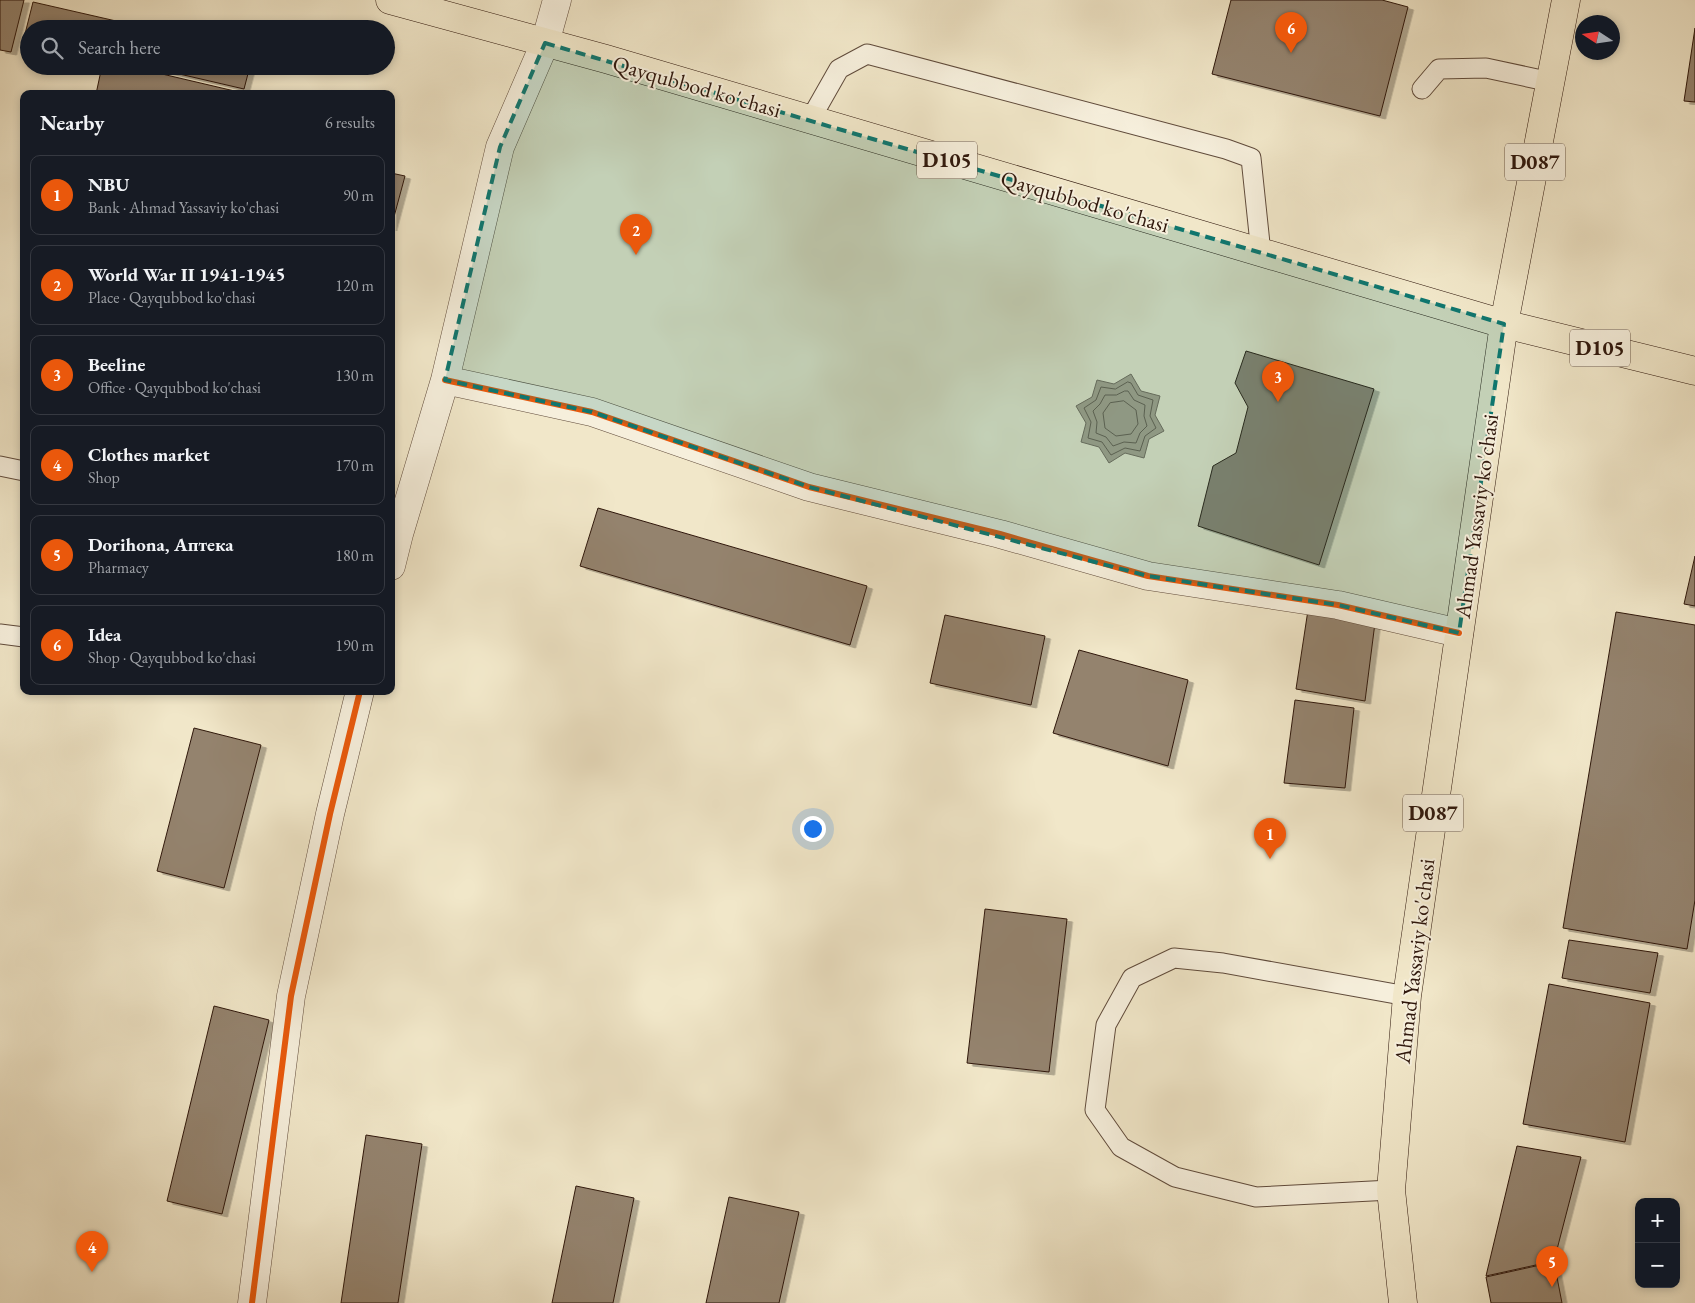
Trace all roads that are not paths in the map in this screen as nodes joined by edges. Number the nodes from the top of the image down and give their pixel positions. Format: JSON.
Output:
{"nodes":[{"id":1,"x":390,"y":0,"type":"edge"},
{"id":2,"x":558,"y":0,"type":"edge"},
{"id":3,"x":1566,"y":0,"type":"edge"},
{"id":4,"x":545,"y":43,"type":"junction"},
{"id":5,"x":1550,"y":82,"type":"junction"},
{"id":6,"x":1422,"y":89,"type":"dead end"},
{"id":7,"x":810,"y":120,"type":"junction"},
{"id":8,"x":1262,"y":253,"type":"junction"},
{"id":9,"x":1504,"y":324,"type":"junction"},
{"id":10,"x":1695,"y":371,"type":"edge"},
{"id":11,"x":445,"y":380,"type":"junction"},
{"id":12,"x":0,"y":466,"type":"edge"},
{"id":13,"x":20,"y":470,"type":"edge"},
{"id":14,"x":395,"y":550,"type":"edge"},
{"id":15,"x":1459,"y":633,"type":"junction"},
{"id":16,"x":0,"y":634,"type":"edge"},
{"id":17,"x":20,"y":636,"type":"edge"},
{"id":18,"x":359,"y":695,"type":"edge"},
{"id":19,"x":1407,"y":996,"type":"junction"},
{"id":20,"x":1391,"y":1190,"type":"junction"},
{"id":21,"x":252,"y":1303,"type":"edge"},
{"id":22,"x":1403,"y":1303,"type":"edge"}],
"edges":[{"from":1,"to":4,"type":"main road","name":"Qayqubbod ko'chasi","number":"D105"},
{"from":2,"to":4,"type":"street"},
{"from":3,"to":5,"type":"main road","name":"Ahmad Yassaviy ko'chasi","number":"D087"},
{"from":4,"to":7,"type":"main road","name":"Qayqubbod ko'chasi","number":"D105"},
{"from":4,"to":11,"type":"street"},
{"from":5,"to":6,"type":"lane"},
{"from":5,"to":9,"type":"main road","name":"Ahmad Yassaviy ko'chasi","number":"D087"},
{"from":7,"to":8,"type":"main road","name":"Qayqubbod ko'chasi","number":"D105"},
{"from":7,"to":8,"type":"lane"},
{"from":8,"to":9,"type":"main road","name":"Qayqubbod ko'chasi","number":"D105"},
{"from":9,"to":10,"type":"main road","name":"Qayqubbod ko'chasi","number":"D105"},
{"from":9,"to":15,"type":"main road","name":"Ahmad Yassaviy ko'chasi","number":"D087"},
{"from":11,"to":14,"type":"street"},
{"from":11,"to":15,"type":"street"},
{"from":12,"to":13,"type":"lane"},
{"from":15,"to":19,"type":"main road","name":"Ahmad Yassaviy ko'chasi","number":"D087"},
{"from":16,"to":17,"type":"lane"},
{"from":18,"to":21,"type":"street"},
{"from":19,"to":20,"type":"main road","name":"Ahmad Yassaviy ko'chasi","number":"D087"},
{"from":19,"to":20,"type":"lane"},
{"from":20,"to":22,"type":"main road","name":"Ahmad Yassaviy ko'chasi","number":"D087"}]}
